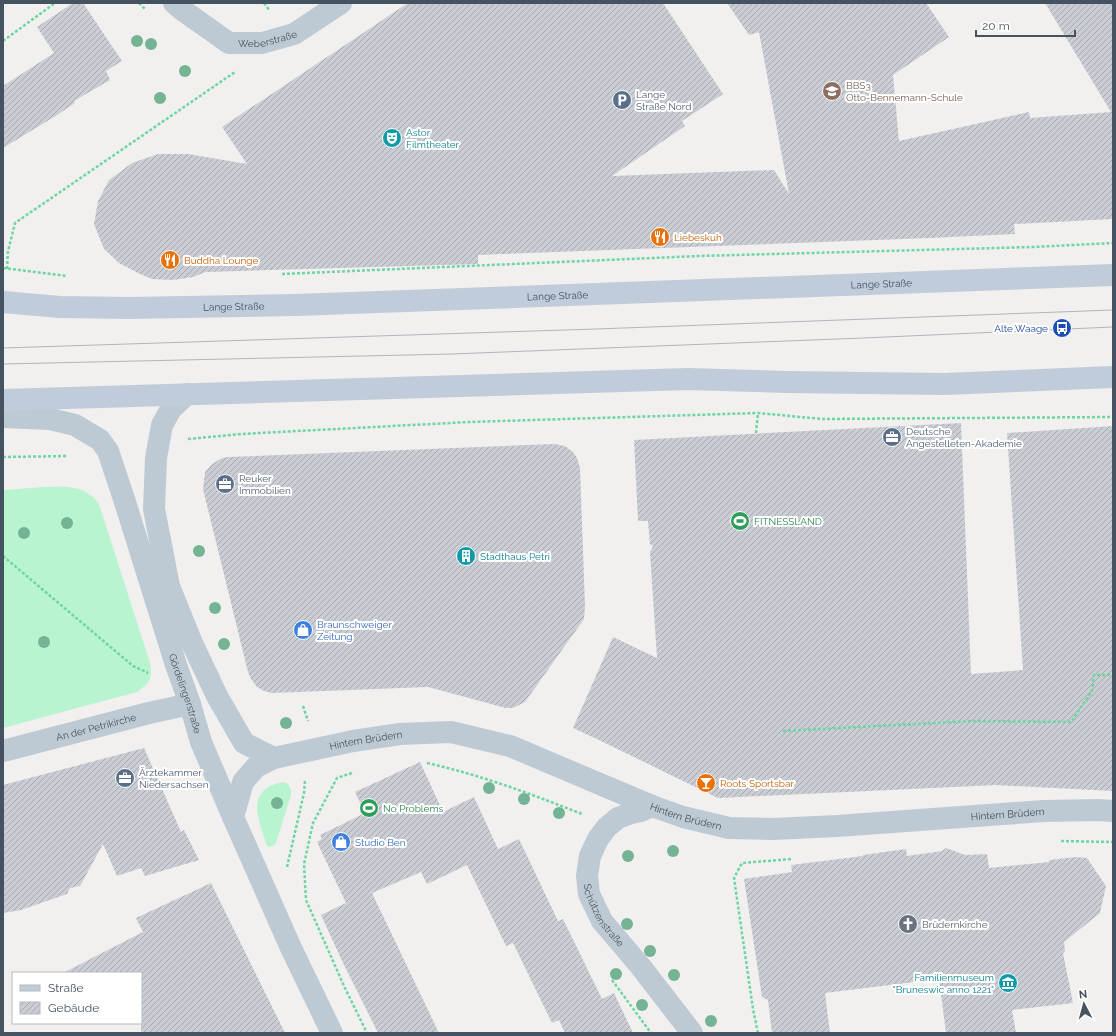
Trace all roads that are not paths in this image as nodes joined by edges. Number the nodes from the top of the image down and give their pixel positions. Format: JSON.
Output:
{"nodes":[{"id":1,"x":174,"y":3,"type":"edge"},
{"id":2,"x":341,"y":3,"type":"edge"},
{"id":3,"x":1113,"y":275,"type":"edge"},
{"id":4,"x":3,"y":302,"type":"edge"},
{"id":5,"x":1113,"y":377,"type":"edge"},
{"id":6,"x":187,"y":394,"type":"junction"},
{"id":7,"x":3,"y":400,"type":"edge"},
{"id":8,"x":3,"y":417,"type":"edge"},
{"id":9,"x":190,"y":704,"type":"junction"},
{"id":10,"x":3,"y":751,"type":"edge"},
{"id":11,"x":274,"y":758,"type":"junction"},
{"id":12,"x":652,"y":806,"type":"junction"},
{"id":13,"x":1113,"y":811,"type":"edge"},
{"id":14,"x":233,"y":817,"type":"junction"},
{"id":15,"x":332,"y":1033,"type":"edge"},
{"id":16,"x":692,"y":1033,"type":"edge"}],
"edges":[{"from":1,"to":2,"type":"street","name":"Weberstraße"},
{"from":3,"to":4,"type":"main road","name":"Lange Straße"},
{"from":5,"to":6,"type":"main road"},
{"from":6,"to":7,"type":"main road"},
{"from":6,"to":11,"type":"street"},
{"from":8,"to":9,"type":"street","name":"Gördelingerstraße"},
{"from":9,"to":10,"type":"street","name":"An der Petrikirche"},
{"from":9,"to":14,"type":"street","name":"Gördelingerstraße"},
{"from":11,"to":12,"type":"street","name":"Hintern Brüdern"},
{"from":11,"to":14,"type":"street","name":"Hintern Brüdern"},
{"from":12,"to":13,"type":"street","name":"Hintern Brüdern"},
{"from":12,"to":16,"type":"street","name":"Schützenstraße"},
{"from":14,"to":15,"type":"street","name":"Gördelingerstraße"}]}
